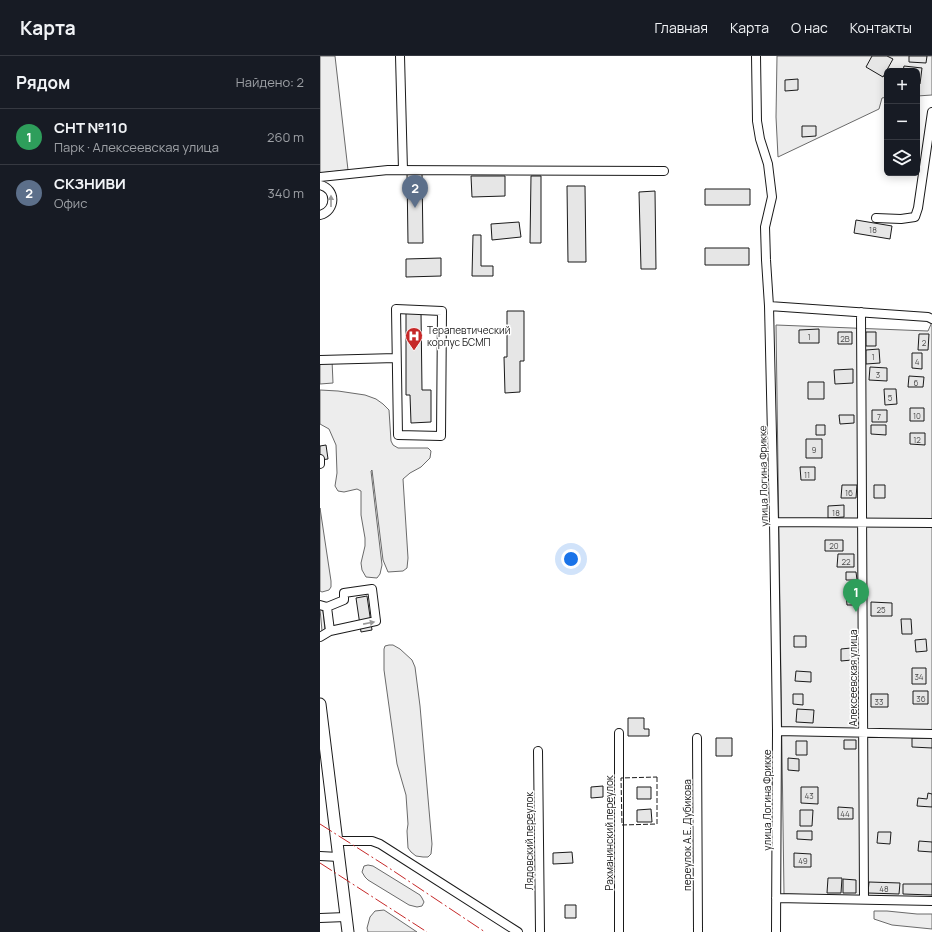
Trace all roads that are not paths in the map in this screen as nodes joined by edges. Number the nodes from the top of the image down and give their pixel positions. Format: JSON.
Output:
{"nodes":[{"id":1,"x":400,"y":56,"type":"edge"},
{"id":2,"x":756,"y":56,"type":"edge"},
{"id":3,"x":932,"y":112,"type":"edge"},
{"id":4,"x":403,"y":170,"type":"junction"},
{"id":5,"x":664,"y":171,"type":"dead end"},
{"id":6,"x":320,"y":177,"type":"edge"},
{"id":7,"x":320,"y":185,"type":"edge"},
{"id":8,"x":320,"y":215,"type":"edge"},
{"id":9,"x":876,"y":218,"type":"dead end"},
{"id":10,"x":769,"y":306,"type":"junction"},
{"id":11,"x":862,"y":312,"type":"junction"},
{"id":12,"x":932,"y":319,"type":"edge"},
{"id":13,"x":396,"y":358,"type":"junction"},
{"id":14,"x":320,"y":360,"type":"edge"},
{"id":15,"x":320,"y":459,"type":"edge"},
{"id":16,"x":320,"y":464,"type":"edge"},
{"id":17,"x":774,"y":522,"type":"junction"},
{"id":18,"x":862,"y":523,"type":"junction"},
{"id":19,"x":932,"y":523,"type":"edge"},
{"id":20,"x":324,"y":606,"type":"edge"},
{"id":21,"x":330,"y":631,"type":"junction"},
{"id":22,"x":320,"y":637,"type":"edge"},
{"id":23,"x":320,"y":707,"type":"edge"},
{"id":24,"x":777,"y":731,"type":"junction"},
{"id":25,"x":618,"y":733,"type":"dead end"},
{"id":26,"x":864,"y":733,"type":"junction"},
{"id":27,"x":932,"y":734,"type":"edge"},
{"id":28,"x":697,"y":738,"type":"dead end"},
{"id":29,"x":320,"y":743,"type":"edge"},
{"id":30,"x":538,"y":751,"type":"dead end"},
{"id":31,"x":338,"y":841,"type":"junction"},
{"id":32,"x":320,"y":856,"type":"edge"},
{"id":33,"x":339,"y":857,"type":"junction"},
{"id":34,"x":776,"y":898,"type":"junction"},
{"id":35,"x":864,"y":899,"type":"junction"},
{"id":36,"x":932,"y":901,"type":"edge"},
{"id":37,"x":346,"y":917,"type":"junction"},
{"id":38,"x":320,"y":918,"type":"edge"},
{"id":39,"x":348,"y":932,"type":"edge"},
{"id":40,"x":518,"y":932,"type":"edge"},
{"id":41,"x":540,"y":932,"type":"edge"},
{"id":42,"x":619,"y":932,"type":"edge"},
{"id":43,"x":698,"y":932,"type":"edge"},
{"id":44,"x":776,"y":932,"type":"edge"}],
"edges":[{"from":1,"to":4,"type":"street"},
{"from":2,"to":10,"type":"street","name":"улица Логина Фрикке"},
{"from":3,"to":9,"type":"street"},
{"from":4,"to":5,"type":"street"},
{"from":4,"to":6,"type":"street"},
{"from":8,"to":7,"type":"street","one_way":true},
{"from":10,"to":11,"type":"street"},
{"from":10,"to":17,"type":"street","name":"улица Логина Фрикке"},
{"from":11,"to":12,"type":"street"},
{"from":11,"to":18,"type":"street","name":"Алексеевская улица"},
{"from":13,"to":13,"type":"street"},
{"from":13,"to":14,"type":"street"},
{"from":15,"to":16,"type":"street"},
{"from":17,"to":18,"type":"street"},
{"from":17,"to":24,"type":"street","name":"улица Логина Фрикке"},
{"from":18,"to":19,"type":"street"},
{"from":18,"to":26,"type":"street","name":"Алексеевская улица"},
{"from":20,"to":21,"type":"street"},
{"from":21,"to":20,"type":"street","one_way":true},
{"from":21,"to":22,"type":"street"},
{"from":23,"to":31,"type":"main road"},
{"from":24,"to":26,"type":"street"},
{"from":24,"to":34,"type":"street","name":"улица Логина Фрикке"},
{"from":25,"to":42,"type":"street","name":"Рахманинский переулок"},
{"from":26,"to":27,"type":"street"},
{"from":26,"to":35,"type":"street","name":"Алексеевская улица"},
{"from":28,"to":43,"type":"street","name":"переулок А.Е. Дубикова"},
{"from":29,"to":33,"type":"main road"},
{"from":30,"to":41,"type":"street","name":"Лядовский переулок"},
{"from":31,"to":33,"type":"main road"},
{"from":31,"to":40,"type":"street"},
{"from":32,"to":33,"type":"street"},
{"from":33,"to":37,"type":"main road"},
{"from":34,"to":35,"type":"street"},
{"from":34,"to":44,"type":"street","name":"улица Логина Фрикке"},
{"from":35,"to":36,"type":"street"},
{"from":37,"to":38,"type":"street"},
{"from":37,"to":39,"type":"main road"}]}
